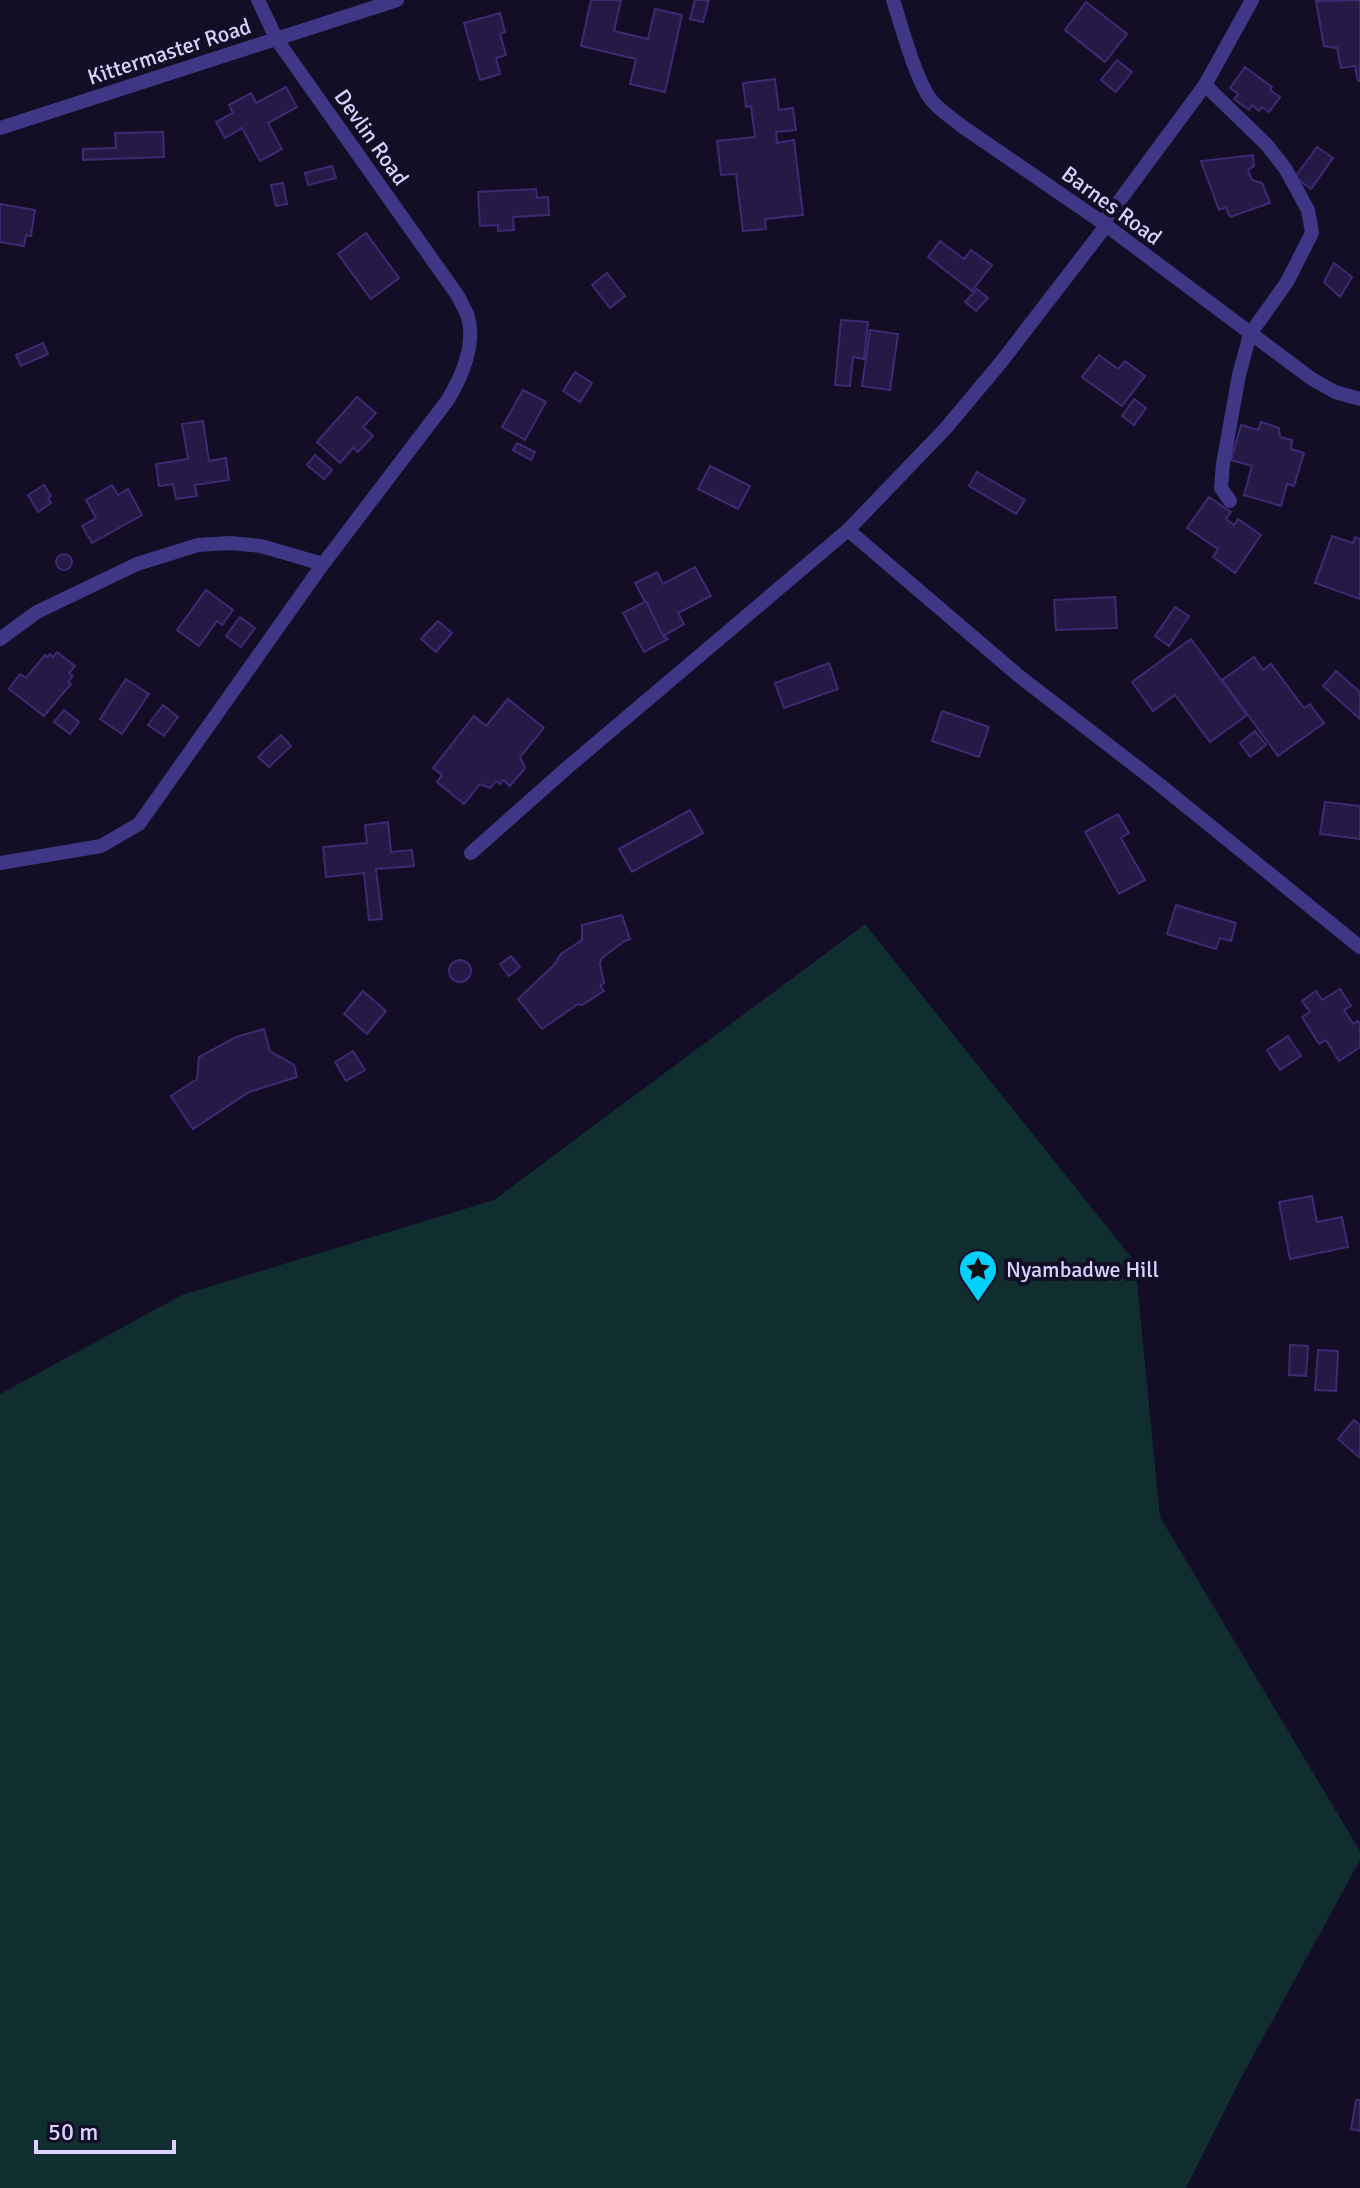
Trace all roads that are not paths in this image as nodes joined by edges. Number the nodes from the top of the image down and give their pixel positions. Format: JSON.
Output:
{"nodes":[{"id":1,"x":258,"y":0,"type":"edge"},
{"id":2,"x":397,"y":0,"type":"edge"},
{"id":3,"x":893,"y":0,"type":"edge"},
{"id":4,"x":1252,"y":0,"type":"edge"},
{"id":5,"x":277,"y":40,"type":"junction"},
{"id":6,"x":1205,"y":85,"type":"junction"},
{"id":7,"x":0,"y":128,"type":"edge"},
{"id":8,"x":1104,"y":225,"type":"junction"},
{"id":9,"x":1250,"y":334,"type":"junction"},
{"id":10,"x":1360,"y":399,"type":"edge"},
{"id":11,"x":1230,"y":501,"type":"dead end"},
{"id":12,"x":848,"y":530,"type":"junction"},
{"id":13,"x":323,"y":564,"type":"junction"},
{"id":14,"x":0,"y":639,"type":"edge"},
{"id":15,"x":471,"y":853,"type":"dead end"},
{"id":16,"x":0,"y":863,"type":"edge"},
{"id":17,"x":1360,"y":947,"type":"edge"}],
"edges":[{"from":1,"to":5,"type":"street","name":"Devlin Road"},
{"from":2,"to":5,"type":"street","name":"Kittermaster Road"},
{"from":3,"to":8,"type":"street","name":"Barnes Road"},
{"from":4,"to":6,"type":"street"},
{"from":5,"to":7,"type":"street","name":"Kittermaster Road"},
{"from":5,"to":13,"type":"street","name":"Devlin Road"},
{"from":6,"to":8,"type":"street"},
{"from":6,"to":9,"type":"street"},
{"from":8,"to":9,"type":"street","name":"Barnes Road"},
{"from":8,"to":12,"type":"street"},
{"from":9,"to":10,"type":"street","name":"Barnes Road"},
{"from":9,"to":11,"type":"street"},
{"from":12,"to":15,"type":"street"},
{"from":12,"to":17,"type":"street"},
{"from":13,"to":14,"type":"street"},
{"from":13,"to":16,"type":"street","name":"Devlin Road"}]}
